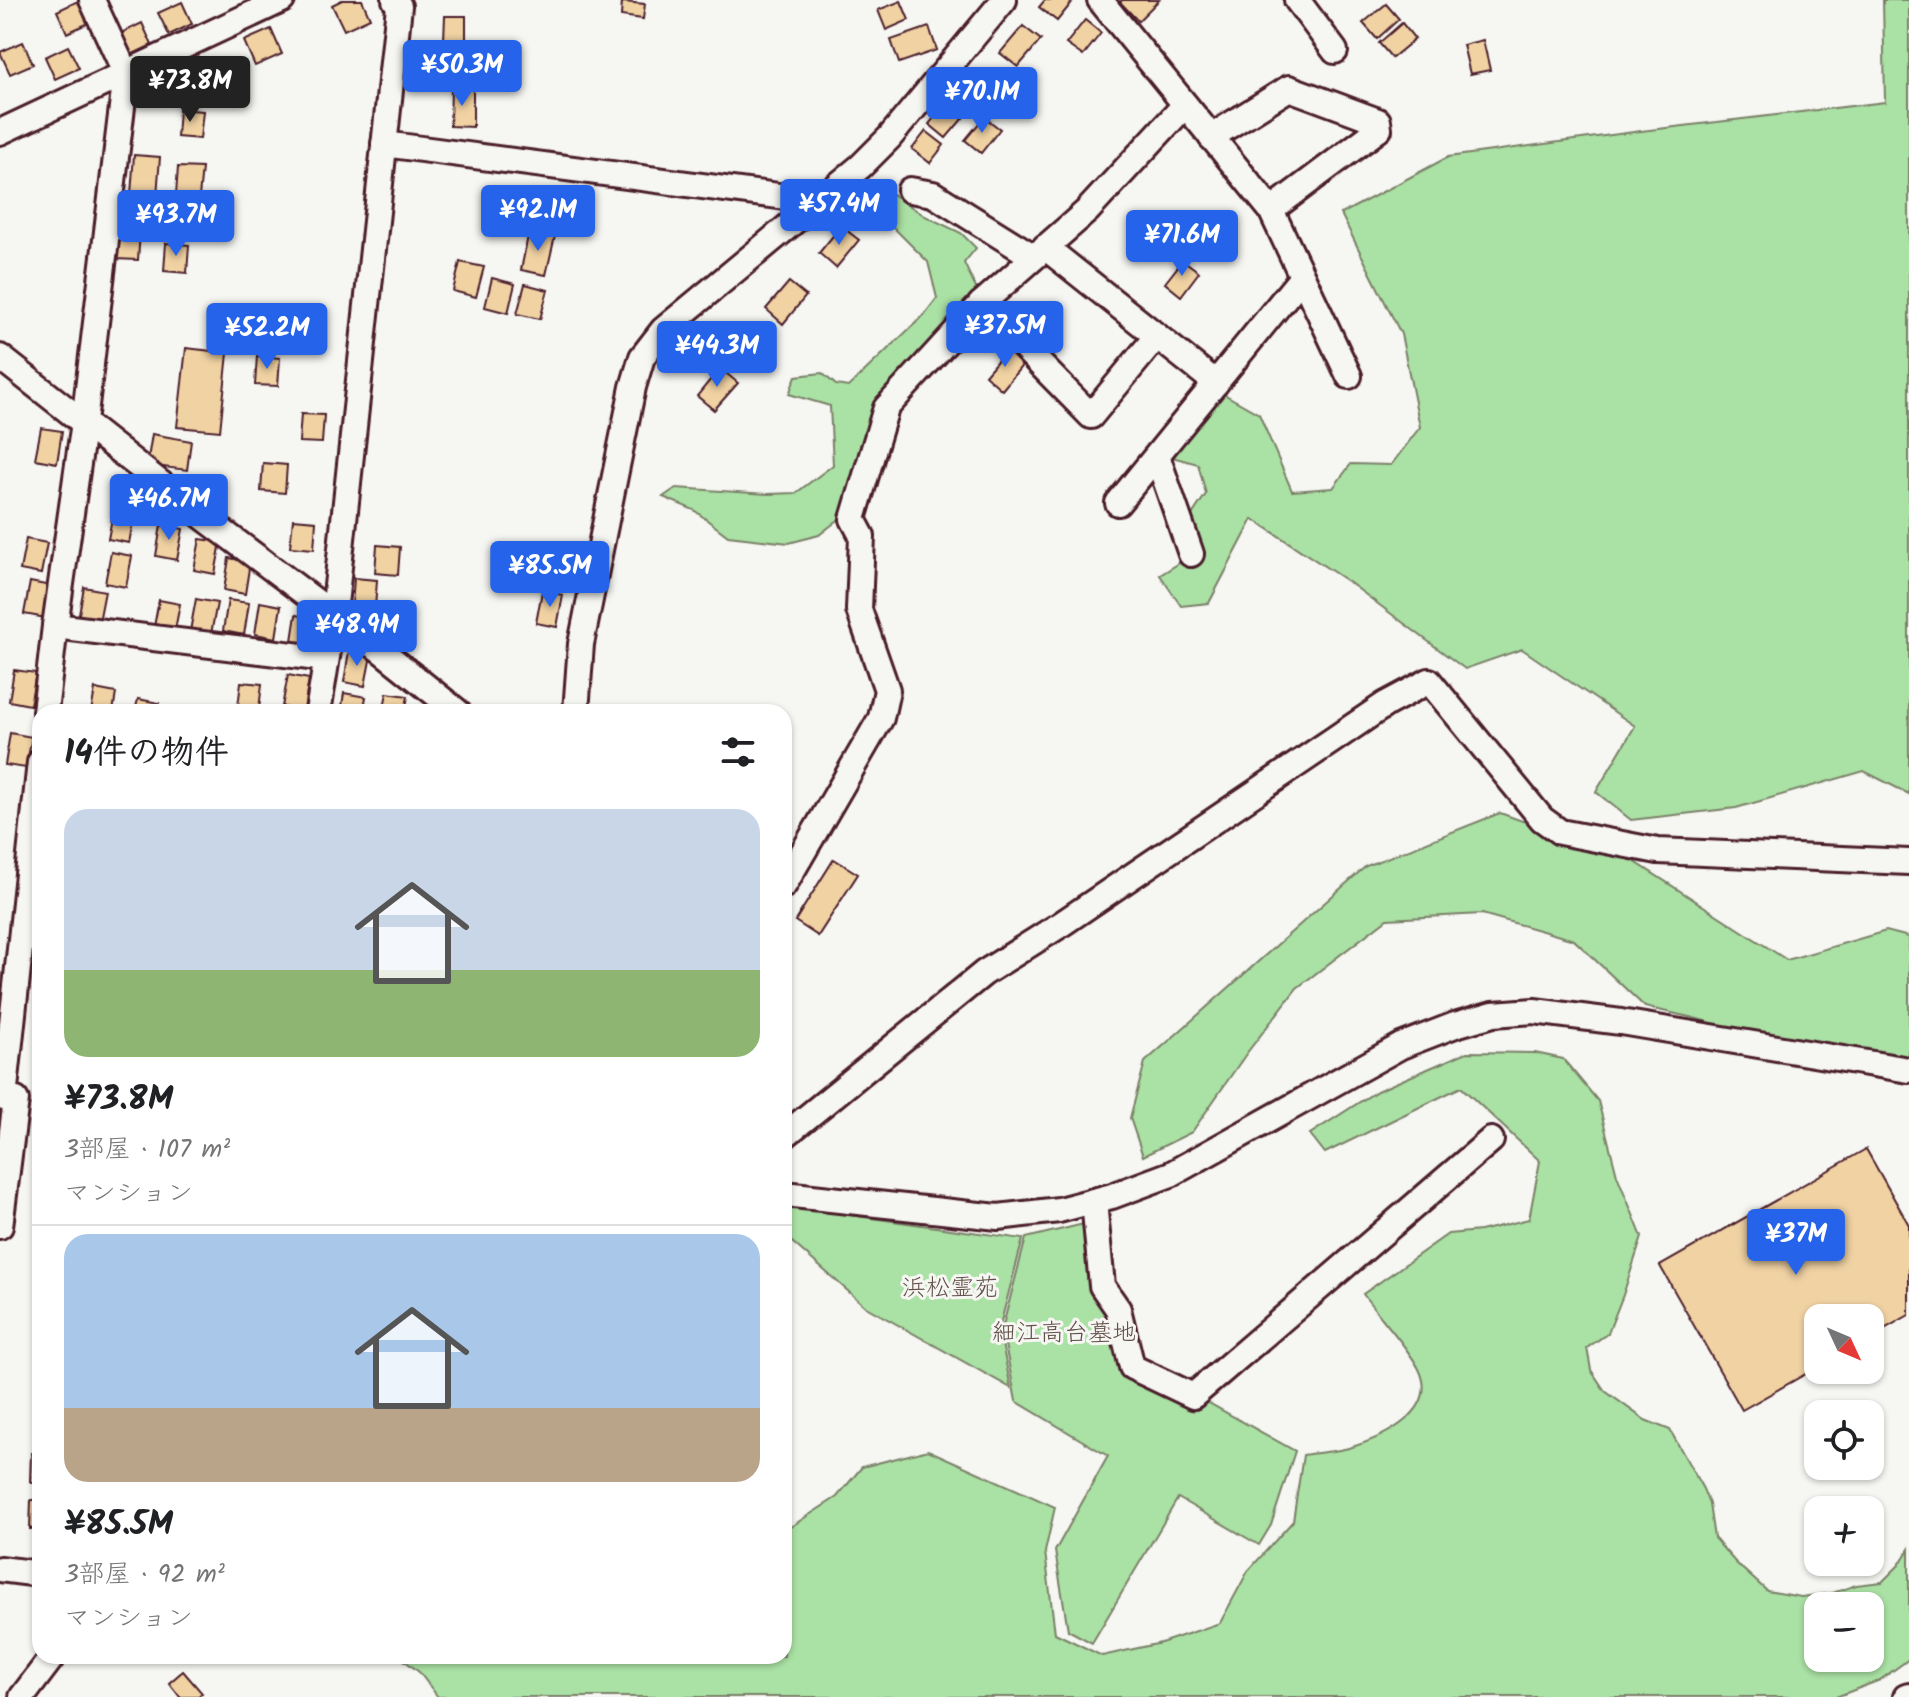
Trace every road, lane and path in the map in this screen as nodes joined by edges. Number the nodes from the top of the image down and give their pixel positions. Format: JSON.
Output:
{"nodes":[{"id":1,"x":92,"y":0,"type":"edge"},
{"id":2,"x":282,"y":0,"type":"edge"},
{"id":3,"x":395,"y":0,"type":"edge"},
{"id":4,"x":1004,"y":0,"type":"edge"},
{"id":5,"x":1100,"y":0,"type":"edge"},
{"id":6,"x":1297,"y":0,"type":"edge"},
{"id":7,"x":1335,"y":51,"type":"dead end"},
{"id":8,"x":126,"y":74,"type":"junction"},
{"id":9,"x":1185,"y":105,"type":"junction"},
{"id":10,"x":0,"y":132,"type":"edge"},
{"id":11,"x":1211,"y":137,"type":"junction"},
{"id":12,"x":384,"y":144,"type":"junction"},
{"id":13,"x":910,"y":190,"type":"dead end"},
{"id":14,"x":816,"y":201,"type":"junction"},
{"id":15,"x":1271,"y":210,"type":"junction"},
{"id":16,"x":1039,"y":252,"type":"junction"},
{"id":17,"x":1302,"y":277,"type":"junction"},
{"id":18,"x":981,"y":304,"type":"junction"},
{"id":19,"x":1157,"y":336,"type":"junction"},
{"id":20,"x":0,"y":357,"type":"edge"},
{"id":21,"x":1349,"y":376,"type":"dead end"},
{"id":22,"x":1216,"y":383,"type":"junction"},
{"id":23,"x":84,"y":422,"type":"junction"},
{"id":24,"x":1157,"y":456,"type":"junction"},
{"id":25,"x":1118,"y":503,"type":"dead end"},
{"id":26,"x":1191,"y":554,"type":"dead end"},
{"id":27,"x":334,"y":614,"type":"junction"},
{"id":28,"x":55,"y":626,"type":"junction"},
{"id":29,"x":326,"y":659,"type":"junction"},
{"id":30,"x":46,"y":704,"type":"edge"},
{"id":31,"x":319,"y":704,"type":"edge"},
{"id":32,"x":448,"y":704,"type":"edge"},
{"id":33,"x":577,"y":704,"type":"edge"},
{"id":34,"x":1909,"y":862,"type":"edge"},
{"id":35,"x":32,"y":870,"type":"edge"},
{"id":36,"x":792,"y":871,"type":"edge"},
{"id":37,"x":1909,"y":1070,"type":"edge"},
{"id":38,"x":15,"y":1099,"type":"edge"},
{"id":39,"x":792,"y":1129,"type":"edge"},
{"id":40,"x":1491,"y":1140,"type":"dead end"},
{"id":41,"x":792,"y":1195,"type":"edge"},
{"id":42,"x":1094,"y":1201,"type":"junction"},
{"id":43,"x":0,"y":1226,"type":"edge"},
{"id":44,"x":0,"y":1569,"type":"edge"},
{"id":45,"x":32,"y":1573,"type":"edge"},
{"id":46,"x":47,"y":1664,"type":"edge"},
{"id":47,"x":22,"y":1697,"type":"edge"}],
"edges":[{"from":1,"to":8,"type":"street"},
{"from":2,"to":8,"type":"street"},
{"from":3,"to":12,"type":"street"},
{"from":4,"to":14,"type":"street"},
{"from":5,"to":9,"type":"street"},
{"from":6,"to":7,"type":"street"},
{"from":8,"to":10,"type":"street"},
{"from":8,"to":23,"type":"street"},
{"from":9,"to":11,"type":"street"},
{"from":9,"to":16,"type":"street"},
{"from":11,"to":15,"type":"street"},
{"from":11,"to":15,"type":"street"},
{"from":12,"to":14,"type":"street"},
{"from":12,"to":27,"type":"street"},
{"from":13,"to":16,"type":"street"},
{"from":14,"to":33,"type":"street"},
{"from":15,"to":17,"type":"street"},
{"from":16,"to":18,"type":"street"},
{"from":16,"to":19,"type":"street"},
{"from":17,"to":21,"type":"street"},
{"from":17,"to":22,"type":"street"},
{"from":18,"to":19,"type":"street"},
{"from":18,"to":36,"type":"street"},
{"from":19,"to":22,"type":"street"},
{"from":20,"to":23,"type":"street"},
{"from":22,"to":24,"type":"street"},
{"from":23,"to":27,"type":"street"},
{"from":23,"to":28,"type":"street"},
{"from":24,"to":25,"type":"street"},
{"from":24,"to":26,"type":"street"},
{"from":27,"to":29,"type":"street"},
{"from":27,"to":32,"type":"street"},
{"from":28,"to":29,"type":"street"},
{"from":28,"to":30,"type":"street"},
{"from":29,"to":31,"type":"street"},
{"from":34,"to":39,"type":"street"},
{"from":35,"to":38,"type":"street"},
{"from":37,"to":42,"type":"street"},
{"from":38,"to":43,"type":"street"},
{"from":40,"to":42,"type":"street"},
{"from":41,"to":42,"type":"street"},
{"from":44,"to":45,"type":"street"},
{"from":46,"to":47,"type":"street"}]}
